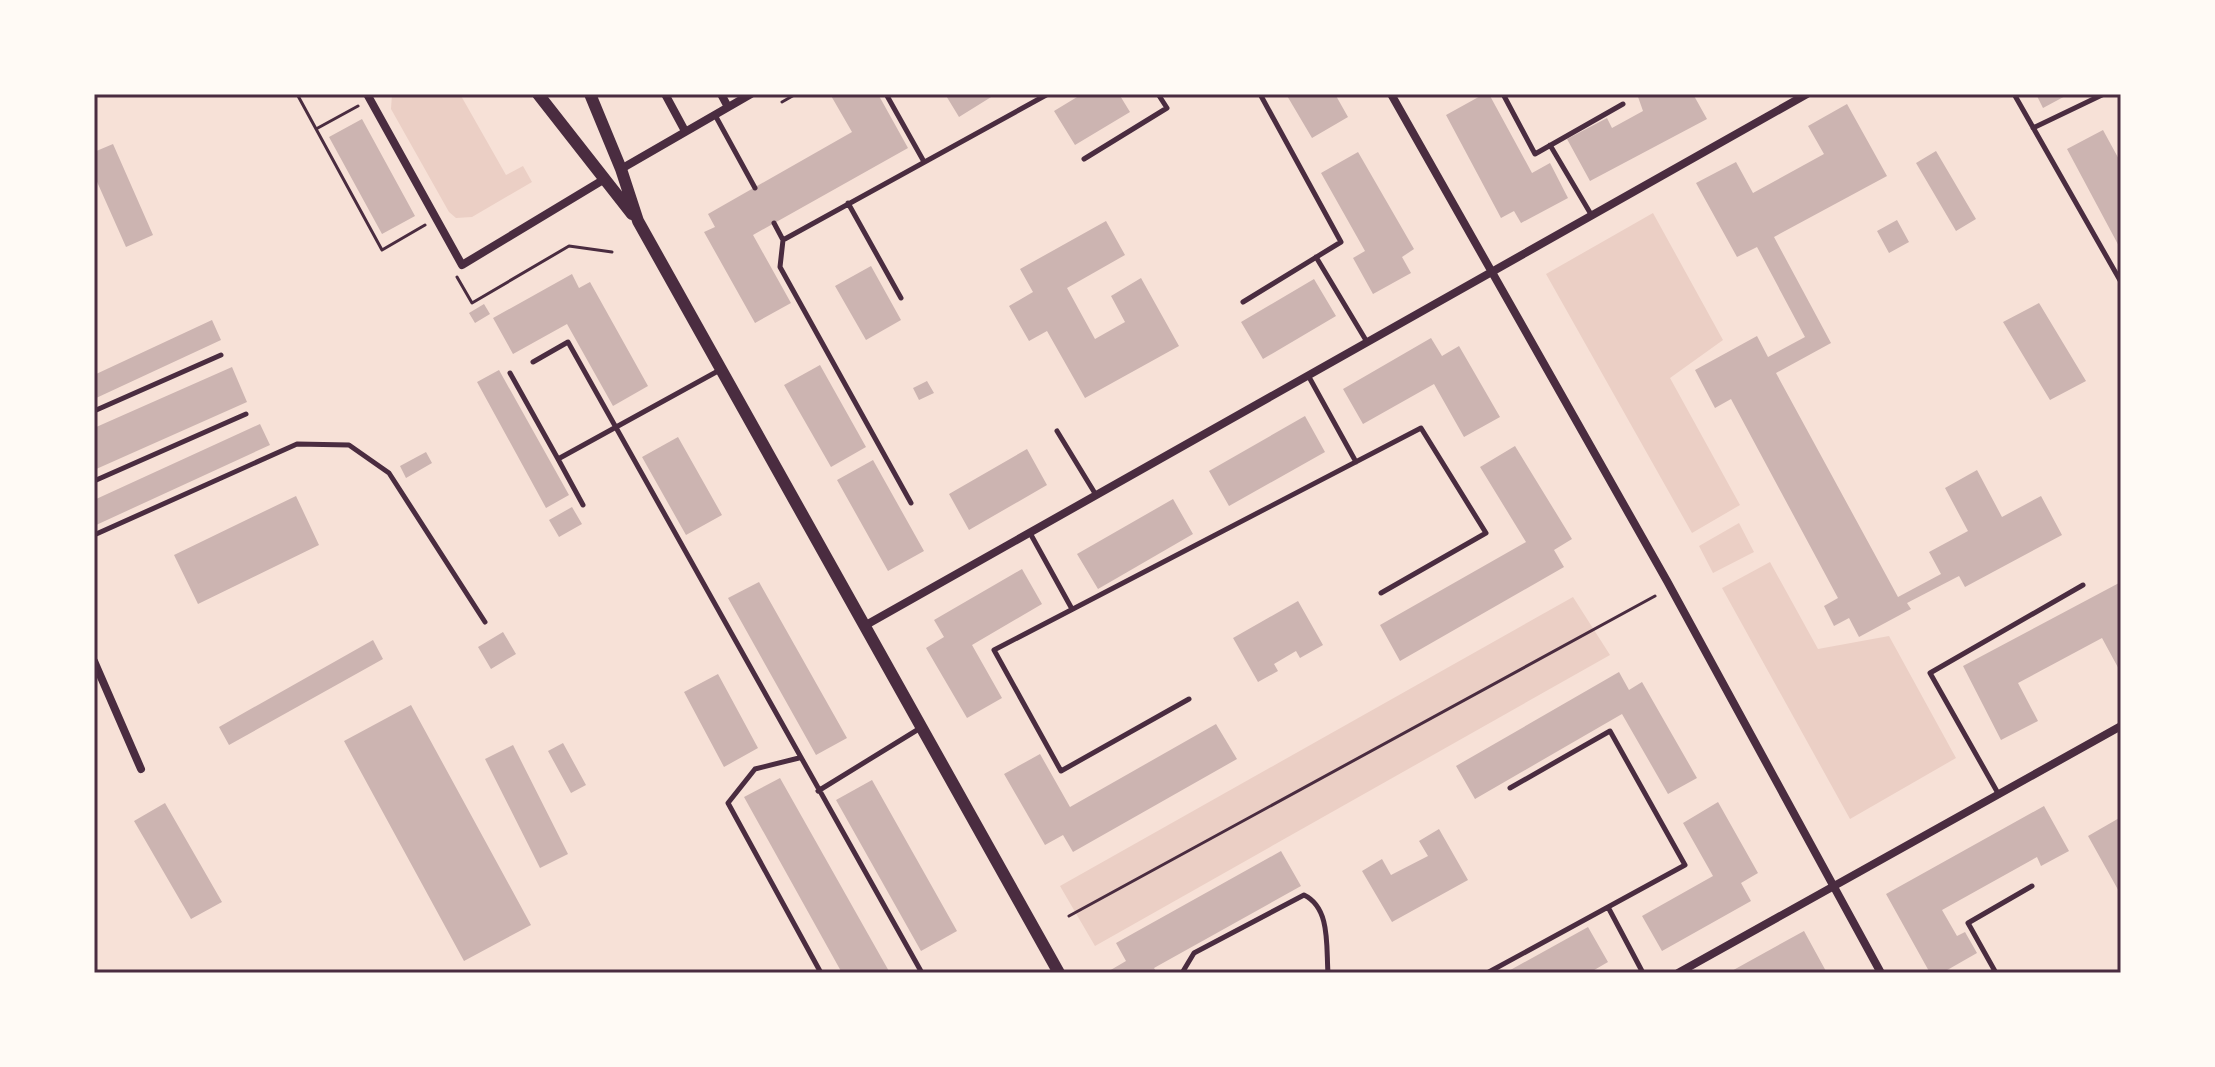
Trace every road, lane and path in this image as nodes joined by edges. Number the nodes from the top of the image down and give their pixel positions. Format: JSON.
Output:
{"nodes":[{"id":1,"x":297,"y":94,"type":"edge"},
{"id":2,"x":367,"y":94,"type":"edge"},
{"id":3,"x":538,"y":94,"type":"edge"},
{"id":4,"x":590,"y":94,"type":"edge"},
{"id":5,"x":665,"y":94,"type":"edge"},
{"id":6,"x":721,"y":94,"type":"edge"},
{"id":7,"x":751,"y":94,"type":"edge"},
{"id":8,"x":796,"y":94,"type":"edge"},
{"id":9,"x":886,"y":94,"type":"edge"},
{"id":10,"x":1048,"y":94,"type":"edge"},
{"id":11,"x":1158,"y":94,"type":"edge"},
{"id":12,"x":1260,"y":94,"type":"edge"},
{"id":13,"x":1391,"y":94,"type":"edge"},
{"id":14,"x":1503,"y":94,"type":"edge"},
{"id":15,"x":1807,"y":94,"type":"edge"},
{"id":16,"x":2014,"y":94,"type":"edge"},
{"id":17,"x":2104,"y":94,"type":"edge"},
{"id":18,"x":782,"y":102,"type":"dead end"},
{"id":19,"x":362,"y":103,"type":"dead end"},
{"id":20,"x":1623,"y":104,"type":"dead end"},
{"id":21,"x":728,"y":107,"type":"junction"},
{"id":22,"x":714,"y":115,"type":"junction"},
{"id":23,"x":2033,"y":128,"type":"junction"},
{"id":24,"x":685,"y":131,"type":"junction"},
{"id":25,"x":1550,"y":145,"type":"junction"},
{"id":26,"x":1084,"y":159,"type":"dead end"},
{"id":27,"x":923,"y":160,"type":"junction"},
{"id":28,"x":621,"y":169,"type":"junction"},
{"id":29,"x":603,"y":180,"type":"junction"},
{"id":30,"x":755,"y":188,"type":"dead end"},
{"id":31,"x":848,"y":203,"type":"junction"},
{"id":32,"x":1593,"y":218,"type":"junction"},
{"id":33,"x":638,"y":221,"type":"junction"},
{"id":34,"x":774,"y":223,"type":"dead end"},
{"id":35,"x":783,"y":240,"type":"junction"},
{"id":36,"x":1316,"y":257,"type":"junction"},
{"id":37,"x":1492,"y":274,"type":"junction"},
{"id":38,"x":2121,"y":282,"type":"edge"},
{"id":39,"x":901,"y":298,"type":"dead end"},
{"id":40,"x":1243,"y":302,"type":"dead end"},
{"id":41,"x":1368,"y":344,"type":"junction"},
{"id":42,"x":221,"y":355,"type":"dead end"},
{"id":43,"x":533,"y":362,"type":"dead end"},
{"id":44,"x":719,"y":370,"type":"junction"},
{"id":45,"x":510,"y":373,"type":"dead end"},
{"id":46,"x":1309,"y":377,"type":"junction"},
{"id":47,"x":94,"y":411,"type":"edge"},
{"id":48,"x":246,"y":414,"type":"dead end"},
{"id":49,"x":614,"y":428,"type":"junction"},
{"id":50,"x":1057,"y":431,"type":"dead end"},
{"id":51,"x":558,"y":459,"type":"junction"},
{"id":52,"x":1356,"y":462,"type":"junction"},
{"id":53,"x":94,"y":481,"type":"edge"},
{"id":54,"x":1097,"y":497,"type":"junction"},
{"id":55,"x":911,"y":503,"type":"dead end"},
{"id":56,"x":583,"y":505,"type":"dead end"},
{"id":57,"x":1030,"y":533,"type":"junction"},
{"id":58,"x":94,"y":535,"type":"edge"},
{"id":59,"x":2083,"y":585,"type":"dead end"},
{"id":60,"x":1381,"y":593,"type":"dead end"},
{"id":61,"x":1655,"y":596,"type":"dead end"},
{"id":62,"x":1072,"y":609,"type":"junction"},
{"id":63,"x":485,"y":622,"type":"dead end"},
{"id":64,"x":866,"y":625,"type":"junction"},
{"id":65,"x":94,"y":661,"type":"edge"},
{"id":66,"x":1189,"y":699,"type":"dead end"},
{"id":67,"x":2121,"y":726,"type":"edge"},
{"id":68,"x":922,"y":727,"type":"junction"},
{"id":69,"x":799,"y":758,"type":"junction"},
{"id":70,"x":141,"y":769,"type":"dead end"},
{"id":71,"x":1510,"y":788,"type":"dead end"},
{"id":72,"x":818,"y":791,"type":"junction"},
{"id":73,"x":1999,"y":796,"type":"junction"},
{"id":74,"x":2032,"y":886,"type":"dead end"},
{"id":75,"x":1834,"y":888,"type":"junction"},
{"id":76,"x":1608,"y":907,"type":"junction"},
{"id":77,"x":1069,"y":916,"type":"dead end"},
{"id":78,"x":821,"y":973,"type":"edge"},
{"id":79,"x":922,"y":973,"type":"edge"},
{"id":80,"x":1059,"y":973,"type":"edge"},
{"id":81,"x":1182,"y":973,"type":"edge"},
{"id":82,"x":1328,"y":973,"type":"edge"},
{"id":83,"x":1487,"y":973,"type":"edge"},
{"id":84,"x":1643,"y":973,"type":"edge"},
{"id":85,"x":1678,"y":973,"type":"edge"},
{"id":86,"x":1881,"y":973,"type":"edge"},
{"id":87,"x":1996,"y":973,"type":"edge"}],
"edges":[{"from":1,"to":19,"type":"path"},
{"from":2,"to":29,"type":"street"},
{"from":3,"to":29,"type":"street"},
{"from":4,"to":28,"type":"street"},
{"from":5,"to":24,"type":"street"},
{"from":6,"to":21,"type":"street"},
{"from":7,"to":21,"type":"street"},
{"from":8,"to":18,"type":"path"},
{"from":9,"to":27,"type":"lane"},
{"from":10,"to":27,"type":"lane"},
{"from":11,"to":26,"type":"lane"},
{"from":12,"to":36,"type":"lane"},
{"from":13,"to":37,"type":"street"},
{"from":14,"to":25,"type":"lane"},
{"from":15,"to":32,"type":"street"},
{"from":16,"to":23,"type":"lane"},
{"from":17,"to":23,"type":"lane"},
{"from":20,"to":25,"type":"lane"},
{"from":21,"to":22,"type":"street"},
{"from":22,"to":24,"type":"street"},
{"from":22,"to":30,"type":"lane"},
{"from":23,"to":38,"type":"lane"},
{"from":24,"to":28,"type":"street"},
{"from":25,"to":32,"type":"lane"},
{"from":27,"to":31,"type":"lane"},
{"from":28,"to":29,"type":"street"},
{"from":28,"to":33,"type":"street"},
{"from":29,"to":33,"type":"street"},
{"from":31,"to":35,"type":"lane"},
{"from":31,"to":39,"type":"lane"},
{"from":32,"to":37,"type":"street"},
{"from":33,"to":44,"type":"street"},
{"from":34,"to":35,"type":"lane"},
{"from":35,"to":55,"type":"lane"},
{"from":36,"to":40,"type":"lane"},
{"from":36,"to":41,"type":"lane"},
{"from":37,"to":41,"type":"street"},
{"from":37,"to":75,"type":"street"},
{"from":41,"to":46,"type":"street"},
{"from":42,"to":47,"type":"lane"},
{"from":43,"to":49,"type":"lane"},
{"from":44,"to":49,"type":"lane"},
{"from":44,"to":64,"type":"street"},
{"from":45,"to":51,"type":"lane"},
{"from":46,"to":52,"type":"lane"},
{"from":46,"to":54,"type":"street"},
{"from":48,"to":53,"type":"lane"},
{"from":49,"to":51,"type":"lane"},
{"from":49,"to":69,"type":"lane"},
{"from":50,"to":54,"type":"lane"},
{"from":51,"to":56,"type":"lane"},
{"from":52,"to":60,"type":"lane"},
{"from":52,"to":62,"type":"lane"},
{"from":54,"to":57,"type":"street"},
{"from":57,"to":62,"type":"lane"},
{"from":57,"to":64,"type":"street"},
{"from":58,"to":63,"type":"lane"},
{"from":59,"to":73,"type":"lane"},
{"from":61,"to":77,"type":"path"},
{"from":62,"to":66,"type":"lane"},
{"from":64,"to":68,"type":"street"},
{"from":65,"to":70,"type":"street"},
{"from":67,"to":73,"type":"street"},
{"from":68,"to":72,"type":"lane"},
{"from":68,"to":80,"type":"street"},
{"from":69,"to":72,"type":"lane"},
{"from":69,"to":78,"type":"lane"},
{"from":71,"to":76,"type":"lane"},
{"from":72,"to":79,"type":"lane"},
{"from":73,"to":75,"type":"street"},
{"from":74,"to":87,"type":"lane"},
{"from":75,"to":85,"type":"street"},
{"from":75,"to":86,"type":"street"},
{"from":76,"to":83,"type":"lane"},
{"from":76,"to":84,"type":"lane"},
{"from":81,"to":82,"type":"lane"}]}
